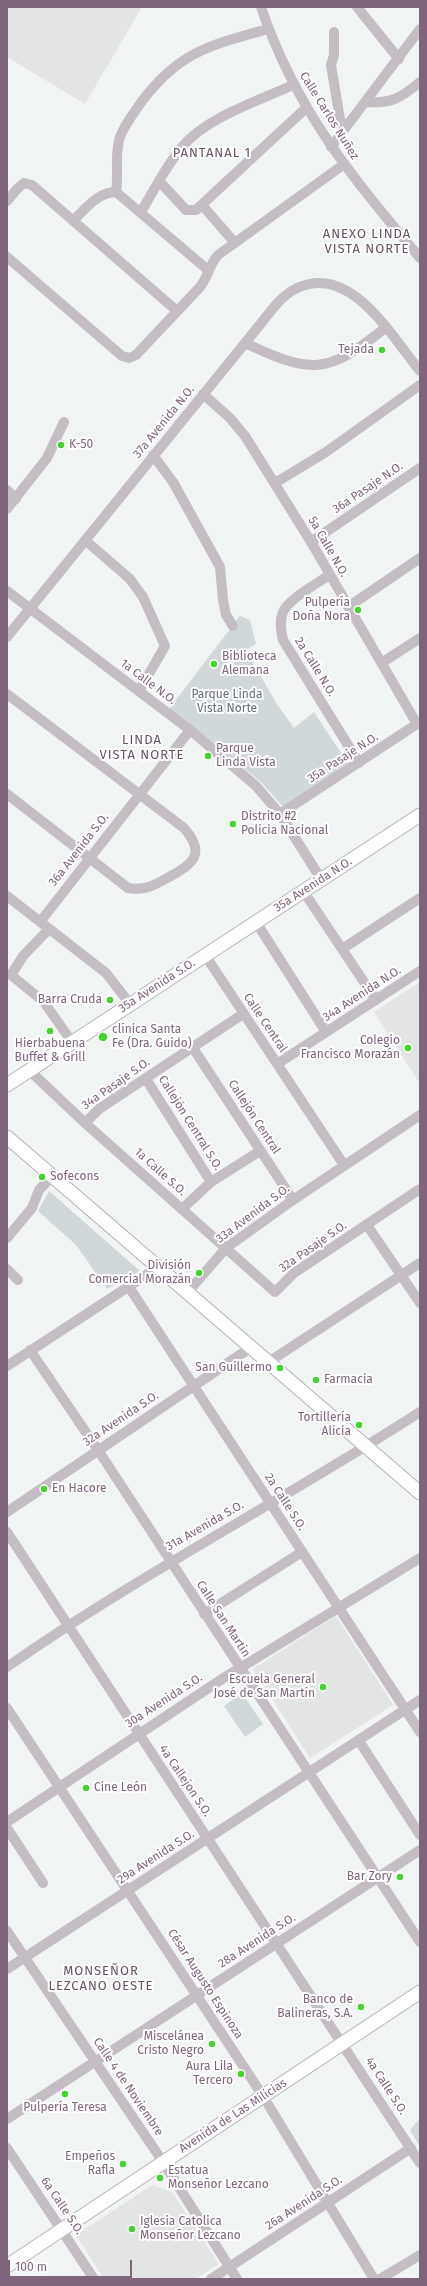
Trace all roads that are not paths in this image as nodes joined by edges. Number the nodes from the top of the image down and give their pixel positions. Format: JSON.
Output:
{"nodes":[{"id":1,"x":261,"y":7,"type":"edge"},
{"id":2,"x":357,"y":7,"type":"edge"},
{"id":3,"x":268,"y":29,"type":"junction"},
{"id":4,"x":420,"y":29,"type":"edge"},
{"id":5,"x":334,"y":32,"type":"dead end"},
{"id":6,"x":399,"y":59,"type":"junction"},
{"id":7,"x":420,"y":82,"type":"edge"},
{"id":8,"x":293,"y":85,"type":"junction"},
{"id":9,"x":366,"y":102,"type":"junction"},
{"id":10,"x":306,"y":108,"type":"junction"},
{"id":11,"x":344,"y":130,"type":"junction"},
{"id":12,"x":331,"y":147,"type":"junction"},
{"id":13,"x":343,"y":165,"type":"junction"},
{"id":14,"x":159,"y":181,"type":"junction"},
{"id":15,"x":116,"y":192,"type":"junction"},
{"id":16,"x":7,"y":201,"type":"edge"},
{"id":17,"x":202,"y":205,"type":"junction"},
{"id":18,"x":141,"y":212,"type":"junction"},
{"id":19,"x":73,"y":221,"type":"junction"},
{"id":20,"x":235,"y":243,"type":"junction"},
{"id":21,"x":7,"y":257,"type":"edge"},
{"id":22,"x":420,"y":258,"type":"edge"},
{"id":23,"x":208,"y":270,"type":"junction"},
{"id":24,"x":177,"y":311,"type":"junction"},
{"id":25,"x":385,"y":328,"type":"junction"},
{"id":26,"x":245,"y":343,"type":"junction"},
{"id":27,"x":420,"y":372,"type":"edge"},
{"id":28,"x":420,"y":385,"type":"edge"},
{"id":29,"x":203,"y":394,"type":"junction"},
{"id":30,"x":64,"y":422,"type":"dead end"},
{"id":31,"x":153,"y":455,"type":"junction"},
{"id":32,"x":420,"y":468,"type":"edge"},
{"id":33,"x":275,"y":483,"type":"junction"},
{"id":34,"x":7,"y":490,"type":"edge"},
{"id":35,"x":16,"y":498,"type":"junction"},
{"id":36,"x":7,"y":509,"type":"edge"},
{"id":37,"x":85,"y":540,"type":"junction"},
{"id":38,"x":311,"y":542,"type":"junction"},
{"id":39,"x":420,"y":558,"type":"edge"},
{"id":40,"x":329,"y":575,"type":"junction"},
{"id":41,"x":7,"y":591,"type":"edge"},
{"id":42,"x":348,"y":607,"type":"junction"},
{"id":43,"x":30,"y":609,"type":"junction"},
{"id":44,"x":233,"y":626,"type":"dead end"},
{"id":45,"x":7,"y":637,"type":"edge"},
{"id":46,"x":420,"y":638,"type":"edge"},
{"id":47,"x":383,"y":662,"type":"junction"},
{"id":48,"x":139,"y":691,"type":"junction"},
{"id":49,"x":7,"y":694,"type":"edge"},
{"id":50,"x":419,"y":723,"type":"edge"},
{"id":51,"x":190,"y":730,"type":"junction"},
{"id":52,"x":359,"y":763,"type":"junction"},
{"id":53,"x":7,"y":794,"type":"edge"},
{"id":54,"x":139,"y":794,"type":"junction"},
{"id":55,"x":280,"y":814,"type":"junction"},
{"id":56,"x":420,"y":815,"type":"edge"},
{"id":57,"x":89,"y":858,"type":"junction"},
{"id":58,"x":321,"y":880,"type":"junction"},
{"id":59,"x":304,"y":892,"type":"junction"},
{"id":60,"x":7,"y":896,"type":"edge"},
{"id":61,"x":420,"y":898,"type":"edge"},
{"id":62,"x":40,"y":922,"type":"junction"},
{"id":63,"x":256,"y":922,"type":"junction"},
{"id":64,"x":49,"y":929,"type":"junction"},
{"id":65,"x":342,"y":949,"type":"junction"},
{"id":66,"x":205,"y":955,"type":"junction"},
{"id":67,"x":420,"y":971,"type":"edge"},
{"id":68,"x":376,"y":1000,"type":"junction"},
{"id":69,"x":130,"y":1004,"type":"junction"},
{"id":70,"x":243,"y":1014,"type":"junction"},
{"id":71,"x":326,"y":1032,"type":"junction"},
{"id":72,"x":72,"y":1042,"type":"junction"},
{"id":73,"x":193,"y":1048,"type":"junction"},
{"id":74,"x":277,"y":1064,"type":"junction"},
{"id":75,"x":29,"y":1070,"type":"junction"},
{"id":76,"x":7,"y":1077,"type":"edge"},
{"id":77,"x":146,"y":1079,"type":"junction"},
{"id":78,"x":7,"y":1085,"type":"edge"},
{"id":79,"x":420,"y":1115,"type":"edge"},
{"id":80,"x":85,"y":1123,"type":"junction"},
{"id":81,"x":8,"y":1138,"type":"edge"},
{"id":82,"x":260,"y":1150,"type":"junction"},
{"id":83,"x":344,"y":1165,"type":"junction"},
{"id":84,"x":52,"y":1176,"type":"junction"},
{"id":85,"x":211,"y":1182,"type":"junction"},
{"id":86,"x":420,"y":1189,"type":"edge"},
{"id":87,"x":293,"y":1200,"type":"junction"},
{"id":88,"x":182,"y":1210,"type":"junction"},
{"id":89,"x":367,"y":1225,"type":"junction"},
{"id":90,"x":7,"y":1238,"type":"edge"},
{"id":91,"x":226,"y":1248,"type":"junction"},
{"id":92,"x":420,"y":1263,"type":"edge"},
{"id":93,"x":157,"y":1268,"type":"junction"},
{"id":94,"x":7,"y":1269,"type":"edge"},
{"id":95,"x":401,"y":1275,"type":"junction"},
{"id":96,"x":18,"y":1280,"type":"dead end"},
{"id":97,"x":128,"y":1287,"type":"junction"},
{"id":98,"x":275,"y":1292,"type":"joint"},
{"id":99,"x":187,"y":1293,"type":"junction"},
{"id":100,"x":420,"y":1303,"type":"edge"},
{"id":101,"x":250,"y":1348,"type":"junction"},
{"id":102,"x":30,"y":1350,"type":"junction"},
{"id":103,"x":267,"y":1363,"type":"junction"},
{"id":104,"x":7,"y":1366,"type":"edge"},
{"id":105,"x":194,"y":1386,"type":"junction"},
{"id":106,"x":420,"y":1412,"type":"edge"},
{"id":107,"x":366,"y":1447,"type":"junction"},
{"id":108,"x":98,"y":1450,"type":"junction"},
{"id":109,"x":420,"y":1493,"type":"edge"},
{"id":110,"x":270,"y":1503,"type":"junction"},
{"id":111,"x":7,"y":1512,"type":"edge"},
{"id":112,"x":7,"y":1532,"type":"edge"},
{"id":113,"x":302,"y":1552,"type":"junction"},
{"id":114,"x":420,"y":1558,"type":"edge"},
{"id":115,"x":169,"y":1561,"type":"junction"},
{"id":116,"x":338,"y":1608,"type":"junction"},
{"id":117,"x":204,"y":1614,"type":"junction"},
{"id":118,"x":69,"y":1627,"type":"junction"},
{"id":119,"x":7,"y":1667,"type":"edge"},
{"id":120,"x":240,"y":1668,"type":"junction"},
{"id":121,"x":420,"y":1700,"type":"edge"},
{"id":122,"x":7,"y":1708,"type":"edge"},
{"id":123,"x":405,"y":1710,"type":"junction"},
{"id":124,"x":420,"y":1732,"type":"edge"},
{"id":125,"x":138,"y":1733,"type":"junction"},
{"id":126,"x":358,"y":1740,"type":"junction"},
{"id":127,"x":309,"y":1773,"type":"junction"},
{"id":128,"x":58,"y":1786,"type":"junction"},
{"id":129,"x":7,"y":1822,"type":"edge"},
{"id":130,"x":7,"y":1828,"type":"edge"},
{"id":131,"x":420,"y":1835,"type":"edge"},
{"id":132,"x":208,"y":1839,"type":"junction"},
{"id":133,"x":420,"y":1850,"type":"edge"},
{"id":134,"x":378,"y":1877,"type":"junction"},
{"id":135,"x":44,"y":1883,"type":"dead end"},
{"id":136,"x":127,"y":1891,"type":"junction"},
{"id":137,"x":7,"y":1931,"type":"edge"},
{"id":138,"x":420,"y":1942,"type":"edge"},
{"id":139,"x":277,"y":1943,"type":"junction"},
{"id":140,"x":25,"y":1958,"type":"junction"},
{"id":141,"x":7,"y":1969,"type":"edge"},
{"id":142,"x":420,"y":1992,"type":"edge"},
{"id":143,"x":196,"y":1995,"type":"junction"},
{"id":144,"x":343,"y":2043,"type":"junction"},
{"id":145,"x":95,"y":2062,"type":"junction"},
{"id":146,"x":263,"y":2096,"type":"junction"},
{"id":147,"x":7,"y":2119,"type":"edge"},
{"id":148,"x":7,"y":2148,"type":"edge"},
{"id":149,"x":411,"y":2148,"type":"junction"},
{"id":150,"x":163,"y":2162,"type":"junction"},
{"id":151,"x":420,"y":2163,"type":"edge"},
{"id":152,"x":329,"y":2202,"type":"junction"},
{"id":153,"x":62,"y":2230,"type":"junction"},
{"id":154,"x":420,"y":2254,"type":"edge"},
{"id":155,"x":7,"y":2266,"type":"edge"},
{"id":156,"x":230,"y":2266,"type":"junction"},
{"id":157,"x":94,"y":2279,"type":"edge"},
{"id":158,"x":211,"y":2279,"type":"edge"},
{"id":159,"x":237,"y":2279,"type":"edge"},
{"id":160,"x":374,"y":2279,"type":"edge"},
{"id":161,"x":380,"y":2279,"type":"edge"}],
"edges":[{"from":1,"to":3,"type":"street","name":"Calle Carlos Nuñez"},
{"from":2,"to":6,"type":"street"},
{"from":3,"to":8,"type":"street","name":"Calle Carlos Nuñez"},
{"from":3,"to":15,"type":"street"},
{"from":4,"to":6,"type":"street"},
{"from":5,"to":11,"type":"street"},
{"from":6,"to":9,"type":"street"},
{"from":7,"to":9,"type":"street"},
{"from":8,"to":10,"type":"street","name":"Calle Carlos Nuñez"},
{"from":8,"to":14,"type":"street"},
{"from":9,"to":11,"type":"street"},
{"from":10,"to":12,"type":"street","name":"Calle Carlos Nuñez"},
{"from":10,"to":17,"type":"street"},
{"from":11,"to":12,"type":"street"},
{"from":12,"to":13,"type":"street","name":"Calle Carlos Nuñez"},
{"from":13,"to":20,"type":"street"},
{"from":13,"to":22,"type":"street","name":"Calle Carlos Nuñez"},
{"from":14,"to":17,"type":"street"},
{"from":14,"to":18,"type":"street"},
{"from":15,"to":18,"type":"street"},
{"from":15,"to":19,"type":"street"},
{"from":16,"to":19,"type":"street"},
{"from":17,"to":20,"type":"street"},
{"from":18,"to":23,"type":"street"},
{"from":19,"to":24,"type":"street"},
{"from":20,"to":23,"type":"street"},
{"from":21,"to":24,"type":"street"},
{"from":23,"to":24,"type":"street"},
{"from":25,"to":26,"type":"street"},
{"from":25,"to":26,"type":"street","name":"37a Avenida N.O."},
{"from":25,"to":27,"type":"street","name":"37a Avenida N.O."},
{"from":26,"to":29,"type":"street","name":"37a Avenida N.O."},
{"from":28,"to":33,"type":"street"},
{"from":29,"to":31,"type":"street","name":"37a Avenida N.O."},
{"from":29,"to":33,"type":"street","name":"5a Calle N.O."},
{"from":30,"to":35,"type":"street"},
{"from":31,"to":37,"type":"street","name":"37a Avenida N.O."},
{"from":31,"to":44,"type":"street"},
{"from":32,"to":38,"type":"street","name":"36a Pasaje N.O."},
{"from":33,"to":38,"type":"street","name":"5a Calle N.O."},
{"from":34,"to":35,"type":"street"},
{"from":35,"to":36,"type":"street"},
{"from":37,"to":43,"type":"street","name":"37a Avenida N.O."},
{"from":37,"to":48,"type":"street"},
{"from":38,"to":40,"type":"street","name":"5a Calle N.O."},
{"from":39,"to":42,"type":"street"},
{"from":40,"to":42,"type":"street","name":"5a Calle N.O."},
{"from":40,"to":52,"type":"street","name":"2a Calle N.O."},
{"from":41,"to":43,"type":"street","name":"1a Calle N.O."},
{"from":42,"to":47,"type":"street","name":"5a Calle N.O."},
{"from":43,"to":45,"type":"street","name":"37a Avenida N.O."},
{"from":43,"to":48,"type":"street","name":"1a Calle N.O."},
{"from":46,"to":47,"type":"street"},
{"from":47,"to":50,"type":"street","name":"5a Calle N.O."},
{"from":48,"to":51,"type":"street","name":"1a Calle N.O."},
{"from":49,"to":54,"type":"street"},
{"from":50,"to":52,"type":"street","name":"35a Pasaje N.O."},
{"from":51,"to":54,"type":"street","name":"36a Avenida S.O."},
{"from":51,"to":55,"type":"street","name":"1a Calle N.O."},
{"from":52,"to":55,"type":"street","name":"35a Pasaje N.O."},
{"from":53,"to":57,"type":"street"},
{"from":54,"to":57,"type":"street","name":"36a Avenida S.O."},
{"from":54,"to":57,"type":"street"},
{"from":55,"to":58,"type":"street","name":"1a Calle N.O."},
{"from":56,"to":58,"type":"main road","name":"35a Avenida N.O."},
{"from":57,"to":62,"type":"street","name":"36a Avenida S.O."},
{"from":58,"to":59,"type":"main road","name":"35a Avenida N.O."},
{"from":59,"to":63,"type":"main road","name":"35a Avenida N.O."},
{"from":59,"to":65,"type":"street"},
{"from":60,"to":62,"type":"street"},
{"from":61,"to":65,"type":"street"},
{"from":62,"to":64,"type":"street"},
{"from":63,"to":66,"type":"main road","name":"35a Avenida N.O."},
{"from":63,"to":71,"type":"street"},
{"from":64,"to":69,"type":"street"},
{"from":64,"to":72,"type":"street"},
{"from":65,"to":68,"type":"street"},
{"from":66,"to":69,"type":"main road","name":"35a Avenida S.O."},
{"from":66,"to":70,"type":"street","name":"Calle Central"},
{"from":67,"to":68,"type":"street","name":"34a Avenida N.O."},
{"from":68,"to":71,"type":"street","name":"34a Avenida N.O."},
{"from":69,"to":72,"type":"main road","name":"35a Avenida S.O."},
{"from":70,"to":73,"type":"street","name":"34a Pasaje S.O."},
{"from":70,"to":74,"type":"street","name":"Calle Central"},
{"from":71,"to":74,"type":"street","name":"34a Avenida N.O."},
{"from":72,"to":75,"type":"main road","name":"35a Avenida S.O."},
{"from":73,"to":77,"type":"street","name":"34a Pasaje S.O."},
{"from":73,"to":82,"type":"street","name":"Callejón Central"},
{"from":74,"to":83,"type":"street","name":"Calle Central"},
{"from":75,"to":76,"type":"main road"},
{"from":75,"to":78,"type":"main road"},
{"from":75,"to":80,"type":"street","name":"1a Calle S.O."},
{"from":77,"to":80,"type":"street","name":"34a Pasaje S.O."},
{"from":77,"to":85,"type":"street","name":"Callejón Central S.O."},
{"from":79,"to":83,"type":"street","name":"33a Avenida S.O."},
{"from":80,"to":88,"type":"street","name":"1a Calle S.O."},
{"from":81,"to":84,"type":"main road"},
{"from":82,"to":85,"type":"street"},
{"from":82,"to":87,"type":"street","name":"Callejón Central"},
{"from":83,"to":87,"type":"street","name":"33a Avenida S.O."},
{"from":84,"to":90,"type":"street"},
{"from":84,"to":93,"type":"main road"},
{"from":85,"to":88,"type":"street"},
{"from":86,"to":89,"type":"street","name":"32a Pasaje S.O."},
{"from":87,"to":91,"type":"street","name":"33a Avenida S.O."},
{"from":88,"to":91,"type":"street","name":"1a Calle S.O."},
{"from":89,"to":95,"type":"street"},
{"from":89,"to":98,"type":"street","name":"32a Pasaje S.O."},
{"from":91,"to":98,"type":"street","name":"1a Calle S.O."},
{"from":91,"to":99,"type":"street","name":"33a Avenida S.O."},
{"from":92,"to":95,"type":"street"},
{"from":93,"to":97,"type":"street"},
{"from":93,"to":99,"type":"main road"},
{"from":94,"to":96,"type":"street"},
{"from":95,"to":100,"type":"street"},
{"from":95,"to":103,"type":"street"},
{"from":97,"to":102,"type":"street"},
{"from":97,"to":105,"type":"street","name":"2a Calle S.O."},
{"from":99,"to":101,"type":"main road"},
{"from":101,"to":103,"type":"main road"},
{"from":101,"to":105,"type":"street","name":"32a Avenida S.O."},
{"from":102,"to":104,"type":"street"},
{"from":102,"to":108,"type":"street","name":"Calle San Martin"},
{"from":103,"to":107,"type":"main road"},
{"from":105,"to":108,"type":"street","name":"32a Avenida S.O."},
{"from":105,"to":110,"type":"street","name":"2a Calle S.O."},
{"from":106,"to":107,"type":"street","name":"31a Avenida S.O."},
{"from":107,"to":109,"type":"main road"},
{"from":107,"to":110,"type":"street","name":"31a Avenida S.O."},
{"from":108,"to":111,"type":"street","name":"32a Avenida S.O."},
{"from":108,"to":115,"type":"street","name":"Calle San Martin"},
{"from":110,"to":113,"type":"street","name":"2a Calle S.O."},
{"from":110,"to":115,"type":"street","name":"31a Avenida S.O."},
{"from":112,"to":118,"type":"street","name":"4a Callejon S.O."},
{"from":113,"to":116,"type":"street","name":"2a Calle S.O."},
{"from":113,"to":117,"type":"street"},
{"from":114,"to":116,"type":"street","name":"30a Avenida S.O."},
{"from":115,"to":117,"type":"street","name":"Calle San Martin"},
{"from":115,"to":118,"type":"street","name":"31a Avenida S.O."},
{"from":116,"to":120,"type":"street","name":"30a Avenida S.O."},
{"from":116,"to":123,"type":"street","name":"2a Calle S.O."},
{"from":117,"to":120,"type":"street","name":"Calle San Martin"},
{"from":118,"to":119,"type":"street","name":"31a Avenida S.O."},
{"from":118,"to":125,"type":"street","name":"4a Callejon S.O."},
{"from":120,"to":125,"type":"street","name":"30a Avenida S.O."},
{"from":120,"to":127,"type":"street","name":"Calle San Martin"},
{"from":121,"to":123,"type":"street","name":"29a Avenida S.O."},
{"from":122,"to":128,"type":"street","name":"César Augusto Espinoza"},
{"from":123,"to":124,"type":"street","name":"2a Calle S.O."},
{"from":123,"to":126,"type":"street","name":"29a Avenida S.O."},
{"from":125,"to":128,"type":"street","name":"30a Avenida S.O."},
{"from":125,"to":132,"type":"street","name":"4a Callejon S.O."},
{"from":126,"to":127,"type":"street","name":"29a Avenida S.O."},
{"from":126,"to":131,"type":"street"},
{"from":127,"to":132,"type":"street","name":"29a Avenida S.O."},
{"from":127,"to":134,"type":"street","name":"Calle San Martin"},
{"from":128,"to":129,"type":"street","name":"30a Avenida S.O."},
{"from":128,"to":136,"type":"street","name":"César Augusto Espinoza"},
{"from":130,"to":135,"type":"street"},
{"from":132,"to":136,"type":"street","name":"29a Avenida S.O."},
{"from":132,"to":139,"type":"street","name":"4a Callejon S.O."},
{"from":133,"to":134,"type":"street","name":"28a Avenida S.O."},
{"from":134,"to":138,"type":"street","name":"Calle San Martin"},
{"from":134,"to":139,"type":"street","name":"28a Avenida S.O."},
{"from":136,"to":140,"type":"street","name":"29a Avenida S.O."},
{"from":136,"to":143,"type":"street","name":"César Augusto Espinoza"},
{"from":137,"to":140,"type":"street","name":"Calle 4 de Noviembre"},
{"from":139,"to":143,"type":"street","name":"28a Avenida S.O."},
{"from":139,"to":144,"type":"street","name":"4a Callejon S.O."},
{"from":140,"to":141,"type":"street","name":"29a Avenida S.O."},
{"from":140,"to":145,"type":"street","name":"Calle 4 de Noviembre"},
{"from":142,"to":144,"type":"main road","name":"Avenida de Las Milicias"},
{"from":143,"to":145,"type":"street","name":"28a Avenida S.O."},
{"from":143,"to":146,"type":"street","name":"César Augusto Espinoza"},
{"from":144,"to":146,"type":"main road","name":"Avenida de Las Milicias"},
{"from":144,"to":149,"type":"street","name":"4a Calle S.O."},
{"from":145,"to":147,"type":"street","name":"28a Avenida S.O."},
{"from":145,"to":150,"type":"street","name":"Calle 4 de Noviembre"},
{"from":146,"to":150,"type":"main road","name":"Avenida de Las Milicias"},
{"from":146,"to":152,"type":"street","name":"César Augusto Espinoza"},
{"from":148,"to":153,"type":"street","name":"6a Calle S.O."},
{"from":149,"to":151,"type":"street","name":"4a Calle S.O."},
{"from":149,"to":152,"type":"street","name":"26a Avenida S.O."},
{"from":150,"to":153,"type":"main road","name":"Avenida de Las Milicias"},
{"from":150,"to":156,"type":"street","name":"Calle 4 de Noviembre"},
{"from":152,"to":156,"type":"street","name":"26a Avenida S.O."},
{"from":152,"to":160,"type":"street","name":"César Augusto Espinoza"},
{"from":153,"to":155,"type":"main road","name":"Avenida de Las Milicias"},
{"from":153,"to":157,"type":"street","name":"6a Calle S.O."},
{"from":154,"to":161,"type":"street"},
{"from":156,"to":158,"type":"street","name":"26a Avenida S.O."},
{"from":156,"to":159,"type":"street","name":"Calle 4 de Noviembre"}]}
